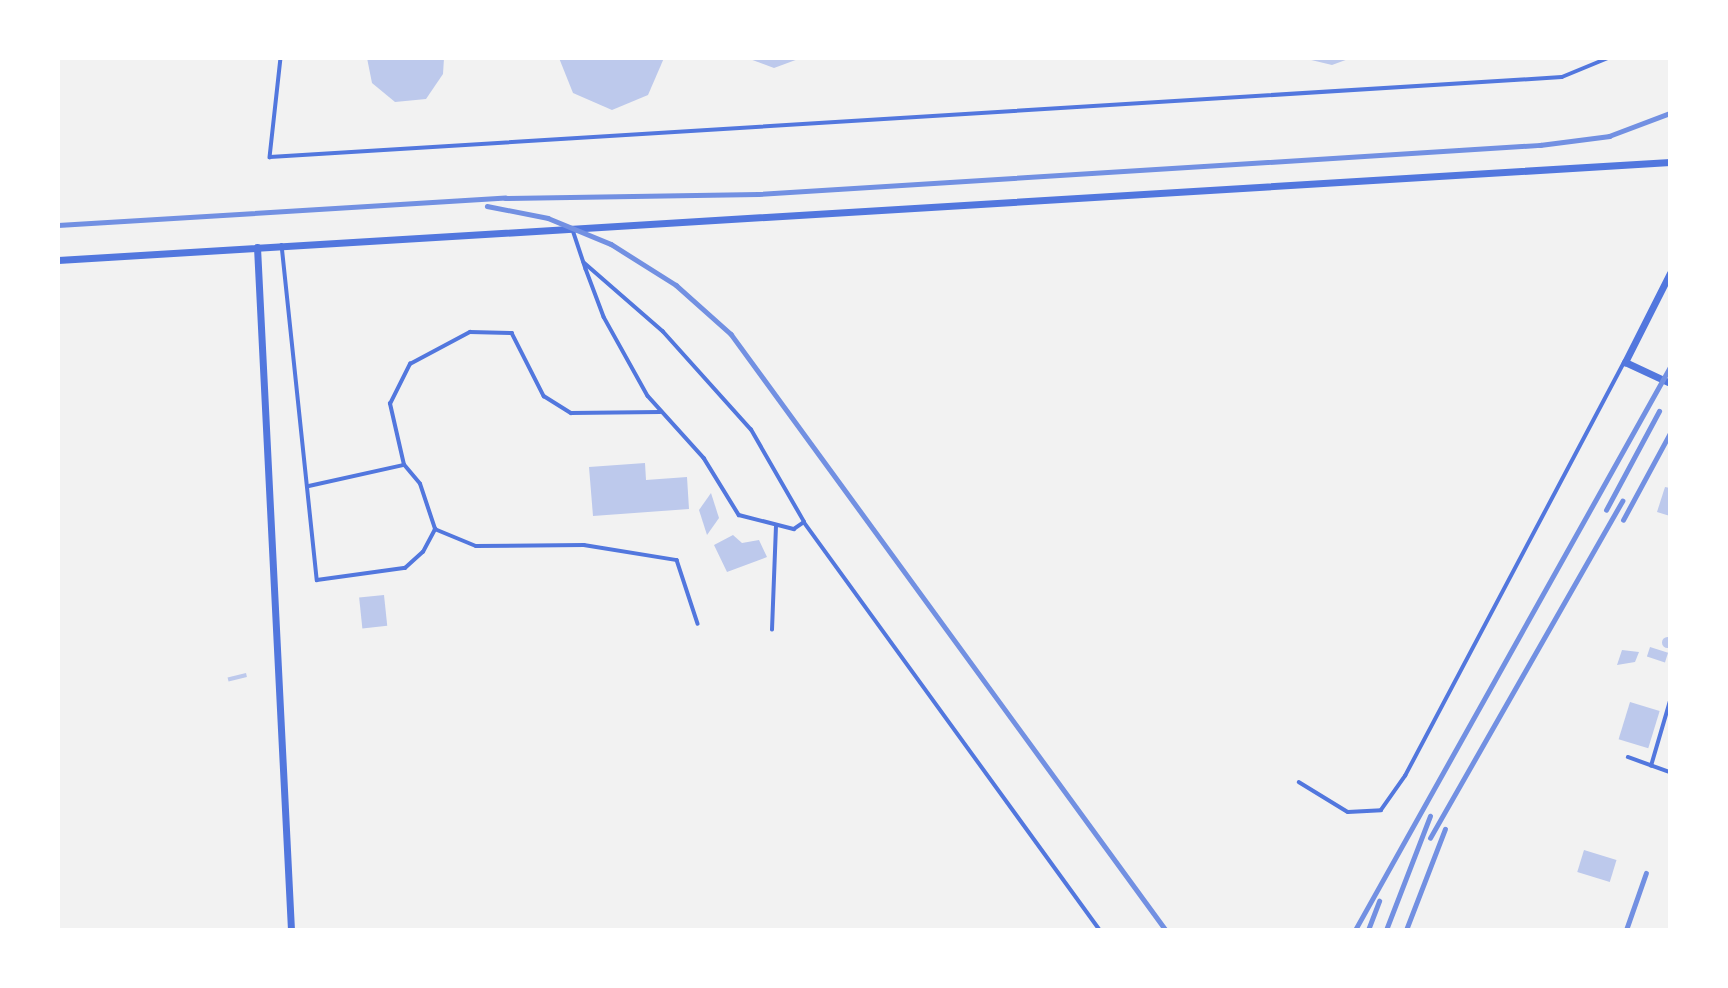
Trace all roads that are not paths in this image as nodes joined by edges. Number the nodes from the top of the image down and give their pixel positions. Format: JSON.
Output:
{"nodes":[{"id":1,"x":281,"y":58,"type":"edge"},
{"id":2,"x":1608,"y":58,"type":"edge"},
{"id":3,"x":1670,"y":162,"type":"edge"},
{"id":4,"x":572,"y":227,"type":"junction"},
{"id":5,"x":282,"y":245,"type":"junction"},
{"id":6,"x":257,"y":247,"type":"junction"},
{"id":7,"x":58,"y":260,"type":"edge"},
{"id":8,"x":584,"y":262,"type":"junction"},
{"id":9,"x":1670,"y":273,"type":"edge"},
{"id":10,"x":1625,"y":362,"type":"junction"},
{"id":11,"x":1670,"y":383,"type":"edge"},
{"id":12,"x":662,"y":412,"type":"junction"},
{"id":13,"x":404,"y":465,"type":"junction"},
{"id":14,"x":309,"y":486,"type":"junction"},
{"id":15,"x":804,"y":522,"type":"junction"},
{"id":16,"x":776,"y":527,"type":"junction"},
{"id":17,"x":435,"y":529,"type":"junction"},
{"id":18,"x":698,"y":624,"type":"dead end"},
{"id":19,"x":772,"y":630,"type":"dead end"},
{"id":20,"x":1670,"y":701,"type":"edge"},
{"id":21,"x":1628,"y":758,"type":"dead end"},
{"id":22,"x":1651,"y":766,"type":"junction"},
{"id":23,"x":1670,"y":772,"type":"edge"},
{"id":24,"x":1299,"y":782,"type":"dead end"},
{"id":25,"x":291,"y":930,"type":"edge"},
{"id":26,"x":1100,"y":930,"type":"edge"}],
"edges":[{"from":1,"to":2,"type":"lane"},
{"from":3,"to":4,"type":"street"},
{"from":4,"to":5,"type":"street"},
{"from":4,"to":8,"type":"lane"},
{"from":5,"to":6,"type":"street"},
{"from":5,"to":14,"type":"lane"},
{"from":6,"to":7,"type":"street"},
{"from":6,"to":25,"type":"street"},
{"from":8,"to":12,"type":"lane"},
{"from":8,"to":15,"type":"lane"},
{"from":9,"to":10,"type":"street"},
{"from":10,"to":11,"type":"street"},
{"from":10,"to":24,"type":"lane"},
{"from":12,"to":13,"type":"lane"},
{"from":12,"to":16,"type":"lane"},
{"from":13,"to":14,"type":"lane"},
{"from":13,"to":17,"type":"lane"},
{"from":14,"to":17,"type":"lane"},
{"from":15,"to":16,"type":"lane"},
{"from":15,"to":26,"type":"lane"},
{"from":16,"to":19,"type":"lane"},
{"from":17,"to":18,"type":"lane"},
{"from":20,"to":22,"type":"lane"},
{"from":21,"to":22,"type":"lane"},
{"from":22,"to":23,"type":"lane"}]}
